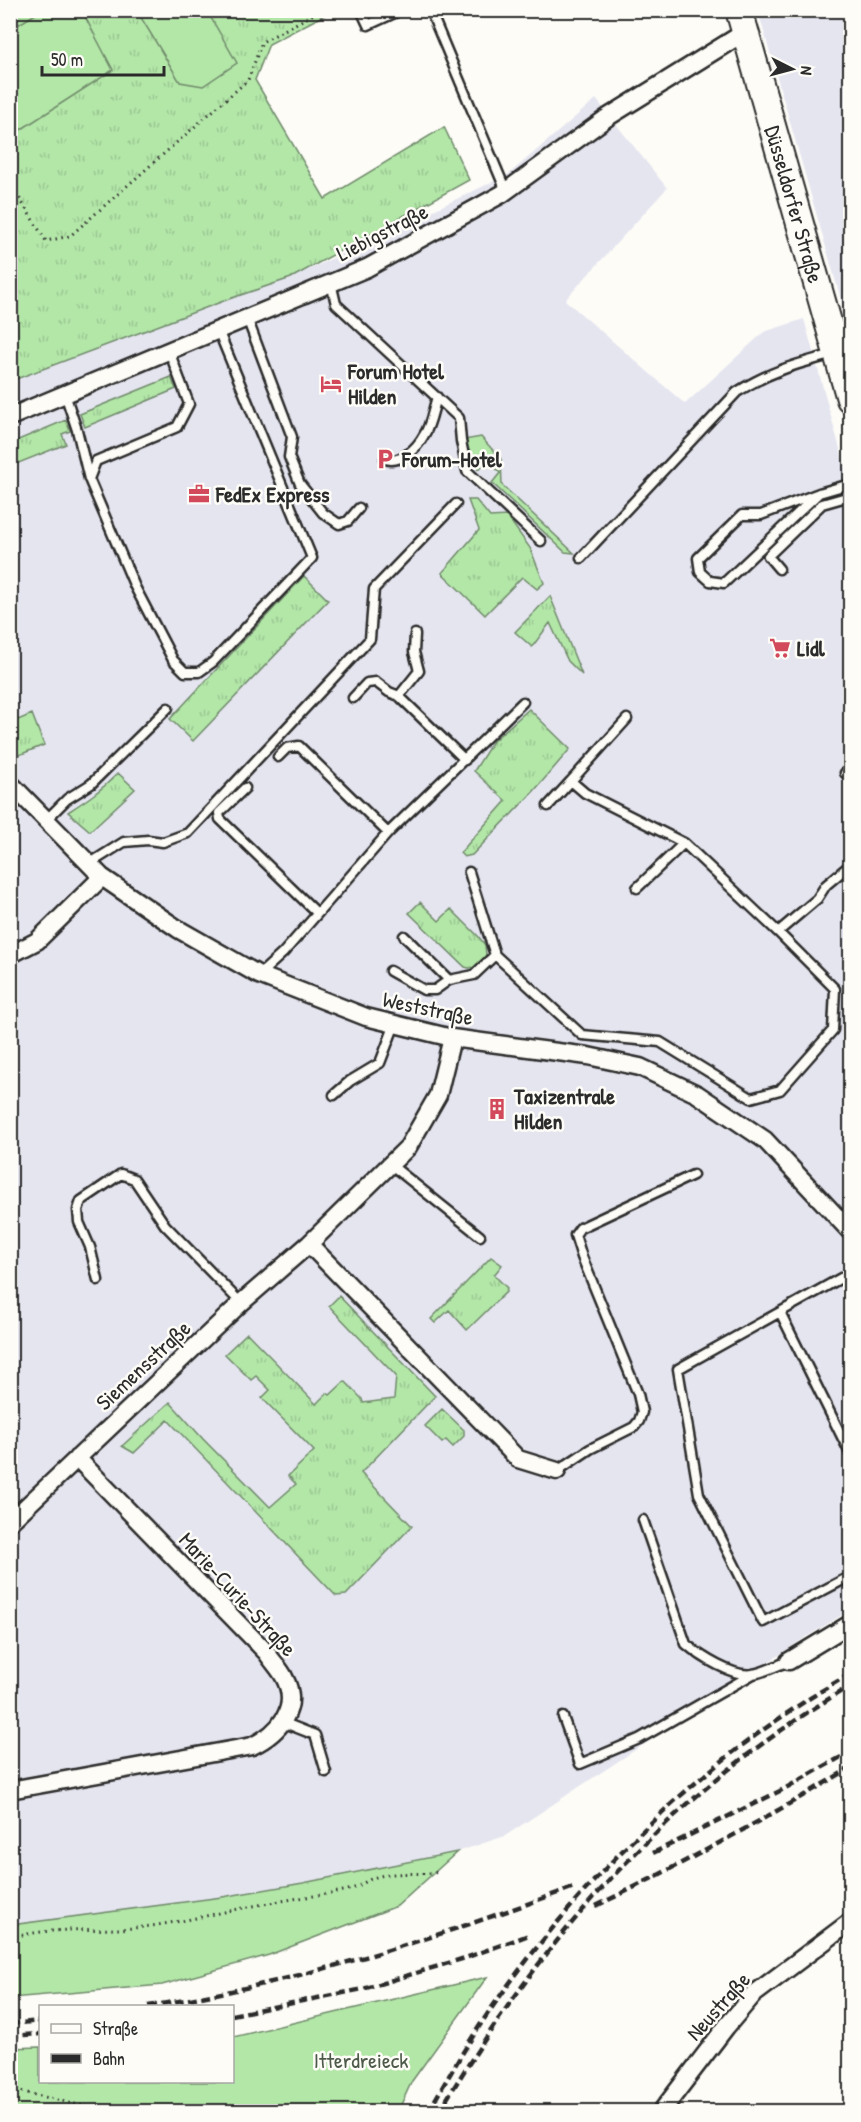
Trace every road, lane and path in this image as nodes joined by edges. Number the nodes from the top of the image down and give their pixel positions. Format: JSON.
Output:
{"nodes":[{"id":1,"x":321,"y":10,"type":"edge"},
{"id":2,"x":361,"y":10,"type":"edge"},
{"id":3,"x":401,"y":10,"type":"edge"},
{"id":4,"x":430,"y":10,"type":"edge"},
{"id":5,"x":742,"y":21,"type":"edge"},
{"id":6,"x":10,"y":183,"type":"edge"},
{"id":7,"x":506,"y":191,"type":"junction"},
{"id":8,"x":331,"y":283,"type":"junction"},
{"id":9,"x":247,"y":318,"type":"junction"},
{"id":10,"x":218,"y":330,"type":"junction"},
{"id":11,"x":169,"y":351,"type":"junction"},
{"id":12,"x":844,"y":367,"type":"edge"},
{"id":13,"x":65,"y":394,"type":"junction"},
{"id":14,"x":436,"y":397,"type":"junction"},
{"id":15,"x":850,"y":399,"type":"edge"},
{"id":16,"x":10,"y":417,"type":"edge"},
{"id":17,"x":385,"y":459,"type":"dead end"},
{"id":18,"x":89,"y":478,"type":"junction"},
{"id":19,"x":850,"y":484,"type":"edge"},
{"id":20,"x":819,"y":493,"type":"junction"},
{"id":21,"x":850,"y":496,"type":"edge"},
{"id":22,"x":456,"y":504,"type":"dead end"},
{"id":23,"x":359,"y":508,"type":"dead end"},
{"id":24,"x":541,"y":541,"type":"dead end"},
{"id":25,"x":581,"y":558,"type":"dead end"},
{"id":26,"x":779,"y":569,"type":"dead end"},
{"id":27,"x":415,"y":633,"type":"dead end"},
{"id":28,"x":399,"y":696,"type":"junction"},
{"id":29,"x":353,"y":698,"type":"dead end"},
{"id":30,"x":523,"y":702,"type":"dead end"},
{"id":31,"x":168,"y":708,"type":"dead end"},
{"id":32,"x":627,"y":719,"type":"dead end"},
{"id":33,"x":278,"y":757,"type":"dead end"},
{"id":34,"x":465,"y":760,"type":"junction"},
{"id":35,"x":571,"y":781,"type":"junction"},
{"id":36,"x":10,"y":783,"type":"edge"},
{"id":37,"x":245,"y":788,"type":"dead end"},
{"id":38,"x":548,"y":806,"type":"dead end"},
{"id":39,"x":46,"y":820,"type":"junction"},
{"id":40,"x":388,"y":833,"type":"junction"},
{"id":41,"x":684,"y":843,"type":"junction"},
{"id":42,"x":89,"y":864,"type":"junction"},
{"id":43,"x":850,"y":865,"type":"edge"},
{"id":44,"x":469,"y":872,"type":"dead end"},
{"id":45,"x":102,"y":877,"type":"junction"},
{"id":46,"x":637,"y":888,"type":"dead end"},
{"id":47,"x":317,"y":913,"type":"junction"},
{"id":48,"x":778,"y":932,"type":"junction"},
{"id":49,"x":404,"y":936,"type":"dead end"},
{"id":50,"x":10,"y":955,"type":"edge"},
{"id":51,"x":495,"y":955,"type":"junction"},
{"id":52,"x":390,"y":971,"type":"dead end"},
{"id":53,"x":259,"y":975,"type":"junction"},
{"id":54,"x":449,"y":980,"type":"junction"},
{"id":55,"x":395,"y":1024,"type":"junction"},
{"id":56,"x":452,"y":1038,"type":"junction"},
{"id":57,"x":334,"y":1095,"type":"dead end"},
{"id":58,"x":389,"y":1164,"type":"junction"},
{"id":59,"x":693,"y":1176,"type":"dead end"},
{"id":60,"x":850,"y":1231,"type":"edge"},
{"id":61,"x":480,"y":1236,"type":"dead end"},
{"id":62,"x":309,"y":1244,"type":"junction"},
{"id":63,"x":850,"y":1273,"type":"edge"},
{"id":64,"x":98,"y":1280,"type":"dead end"},
{"id":65,"x":241,"y":1303,"type":"junction"},
{"id":66,"x":780,"y":1312,"type":"junction"},
{"id":67,"x":850,"y":1453,"type":"edge"},
{"id":68,"x":77,"y":1458,"type":"junction"},
{"id":69,"x":557,"y":1472,"type":"joint"},
{"id":70,"x":643,"y":1520,"type":"dead end"},
{"id":71,"x":10,"y":1522,"type":"edge"},
{"id":72,"x":843,"y":1580,"type":"dead end"},
{"id":73,"x":850,"y":1624,"type":"edge"},
{"id":74,"x":789,"y":1661,"type":"joint"},
{"id":75,"x":753,"y":1674,"type":"junction"},
{"id":76,"x":563,"y":1717,"type":"dead end"},
{"id":77,"x":282,"y":1722,"type":"junction"},
{"id":78,"x":326,"y":1772,"type":"dead end"},
{"id":79,"x":10,"y":1790,"type":"edge"},
{"id":80,"x":440,"y":1872,"type":"dead end"},
{"id":81,"x":850,"y":1922,"type":"edge"},
{"id":82,"x":10,"y":1938,"type":"edge"},
{"id":83,"x":10,"y":2089,"type":"edge"},
{"id":84,"x":109,"y":2112,"type":"edge"},
{"id":85,"x":661,"y":2112,"type":"edge"}],
"edges":[{"from":1,"to":6,"type":"path"},
{"from":2,"to":3,"type":"lane"},
{"from":4,"to":7,"type":"lane"},
{"from":5,"to":7,"type":"street","name":"Liebigstraße"},
{"from":5,"to":12,"type":"main road","name":"Düsseldorfer Straße"},
{"from":7,"to":8,"type":"street","name":"Liebigstraße"},
{"from":8,"to":9,"type":"street","name":"Liebigstraße"},
{"from":8,"to":14,"type":"lane"},
{"from":9,"to":10,"type":"street","name":"Liebigstraße"},
{"from":9,"to":23,"type":"lane"},
{"from":10,"to":11,"type":"street","name":"Liebigstraße"},
{"from":10,"to":18,"type":"lane"},
{"from":11,"to":13,"type":"street","name":"Liebigstraße"},
{"from":11,"to":18,"type":"lane"},
{"from":12,"to":15,"type":"main road","name":"Düsseldorfer Straße"},
{"from":12,"to":25,"type":"lane"},
{"from":13,"to":16,"type":"street","name":"Liebigstraße"},
{"from":13,"to":18,"type":"lane"},
{"from":14,"to":17,"type":"lane"},
{"from":14,"to":24,"type":"lane"},
{"from":19,"to":20,"type":"lane"},
{"from":20,"to":20,"type":"lane"},
{"from":21,"to":26,"type":"lane"},
{"from":22,"to":42,"type":"lane"},
{"from":27,"to":28,"type":"lane"},
{"from":28,"to":29,"type":"lane"},
{"from":28,"to":34,"type":"lane"},
{"from":30,"to":34,"type":"lane"},
{"from":31,"to":39,"type":"lane"},
{"from":32,"to":35,"type":"lane"},
{"from":33,"to":40,"type":"lane"},
{"from":34,"to":40,"type":"lane"},
{"from":35,"to":38,"type":"lane"},
{"from":35,"to":41,"type":"lane"},
{"from":36,"to":39,"type":"street","name":"Weststraße"},
{"from":37,"to":47,"type":"lane"},
{"from":39,"to":42,"type":"street","name":"Weststraße"},
{"from":40,"to":47,"type":"lane"},
{"from":41,"to":46,"type":"lane"},
{"from":41,"to":48,"type":"lane"},
{"from":42,"to":45,"type":"street","name":"Weststraße"},
{"from":43,"to":48,"type":"lane"},
{"from":44,"to":51,"type":"lane"},
{"from":45,"to":50,"type":"street"},
{"from":45,"to":53,"type":"street","name":"Weststraße"},
{"from":47,"to":53,"type":"lane"},
{"from":48,"to":51,"type":"lane"},
{"from":49,"to":54,"type":"lane"},
{"from":51,"to":54,"type":"lane"},
{"from":52,"to":54,"type":"lane"},
{"from":53,"to":55,"type":"street","name":"Weststraße"},
{"from":55,"to":56,"type":"street","name":"Weststraße"},
{"from":55,"to":57,"type":"lane"},
{"from":56,"to":58,"type":"street","name":"Siemensstraße"},
{"from":56,"to":60,"type":"street","name":"Weststraße"},
{"from":58,"to":61,"type":"lane"},
{"from":58,"to":62,"type":"street","name":"Siemensstraße"},
{"from":59,"to":69,"type":"lane"},
{"from":62,"to":65,"type":"street","name":"Siemensstraße"},
{"from":62,"to":69,"type":"street"},
{"from":63,"to":66,"type":"lane"},
{"from":64,"to":65,"type":"lane"},
{"from":65,"to":68,"type":"street","name":"Siemensstraße"},
{"from":66,"to":67,"type":"lane"},
{"from":66,"to":72,"type":"lane"},
{"from":68,"to":71,"type":"street","name":"Siemensstraße"},
{"from":68,"to":77,"type":"street","name":"Marie-Curie-Straße"},
{"from":70,"to":75,"type":"lane"},
{"from":73,"to":74,"type":"street"},
{"from":74,"to":75,"type":"lane"},
{"from":75,"to":76,"type":"lane"},
{"from":77,"to":78,"type":"lane"},
{"from":77,"to":79,"type":"street"},
{"from":80,"to":82,"type":"path"},
{"from":81,"to":85,"type":"street","name":"Neustraße"},
{"from":83,"to":84,"type":"path"}]}
